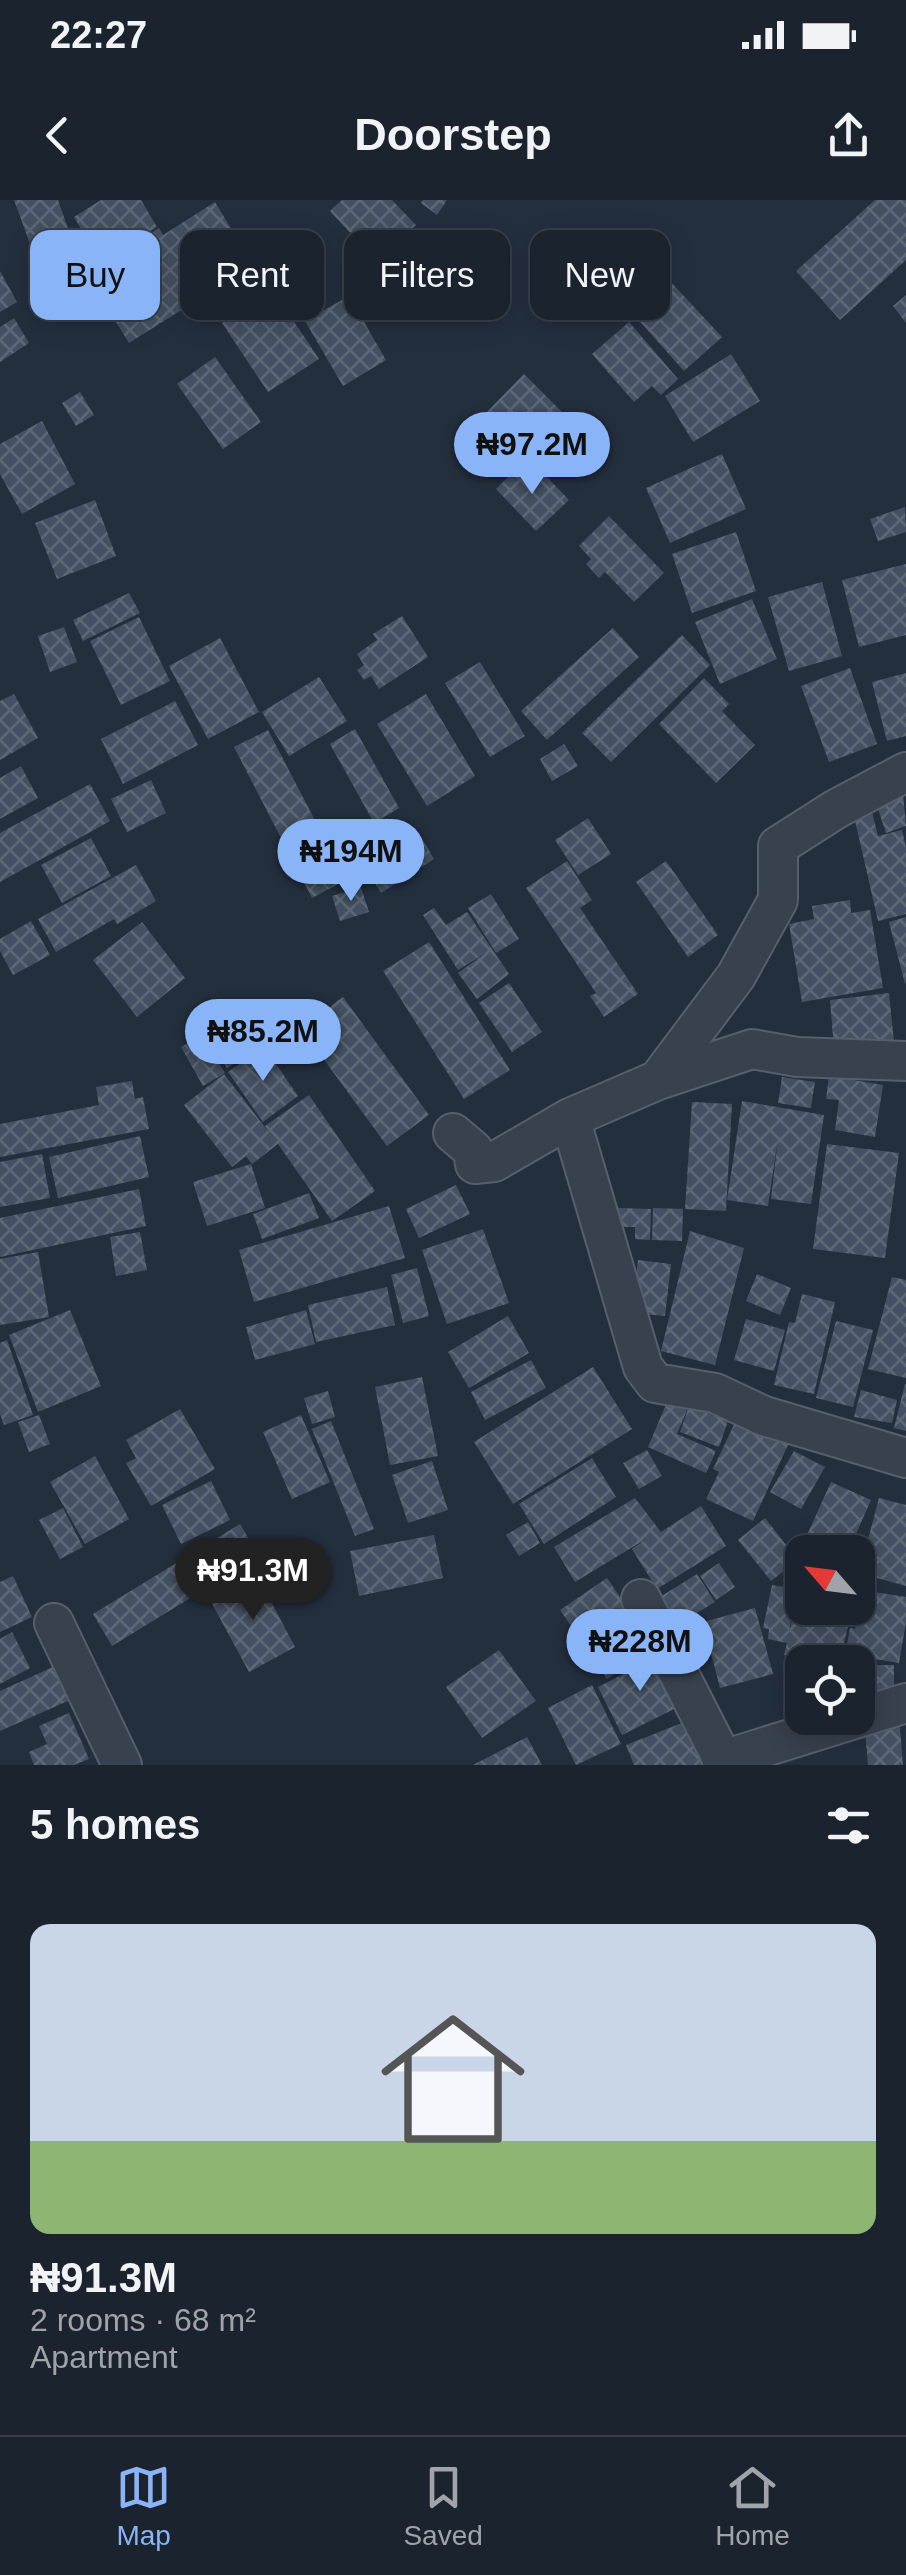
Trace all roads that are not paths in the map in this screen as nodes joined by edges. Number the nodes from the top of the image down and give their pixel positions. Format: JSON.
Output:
{"nodes":[{"id":1,"x":906,"y":772,"type":"edge"},
{"id":2,"x":906,"y":1061,"type":"edge"},
{"id":3,"x":658,"y":1080,"type":"junction"},
{"id":4,"x":570,"y":1118,"type":"junction"},
{"id":5,"x":453,"y":1133,"type":"dead end"},
{"id":6,"x":906,"y":1458,"type":"edge"},
{"id":7,"x":641,"y":1599,"type":"dead end"},
{"id":8,"x":54,"y":1623,"type":"dead end"},
{"id":9,"x":906,"y":1704,"type":"edge"},
{"id":10,"x":722,"y":1762,"type":"edge"},
{"id":11,"x":122,"y":1765,"type":"edge"}],
"edges":[{"from":1,"to":3,"type":"street"},
{"from":2,"to":3,"type":"street"},
{"from":3,"to":4,"type":"street"},
{"from":4,"to":5,"type":"street"},
{"from":4,"to":6,"type":"street"},
{"from":7,"to":10,"type":"street"},
{"from":8,"to":11,"type":"street"},
{"from":9,"to":10,"type":"street"}]}
